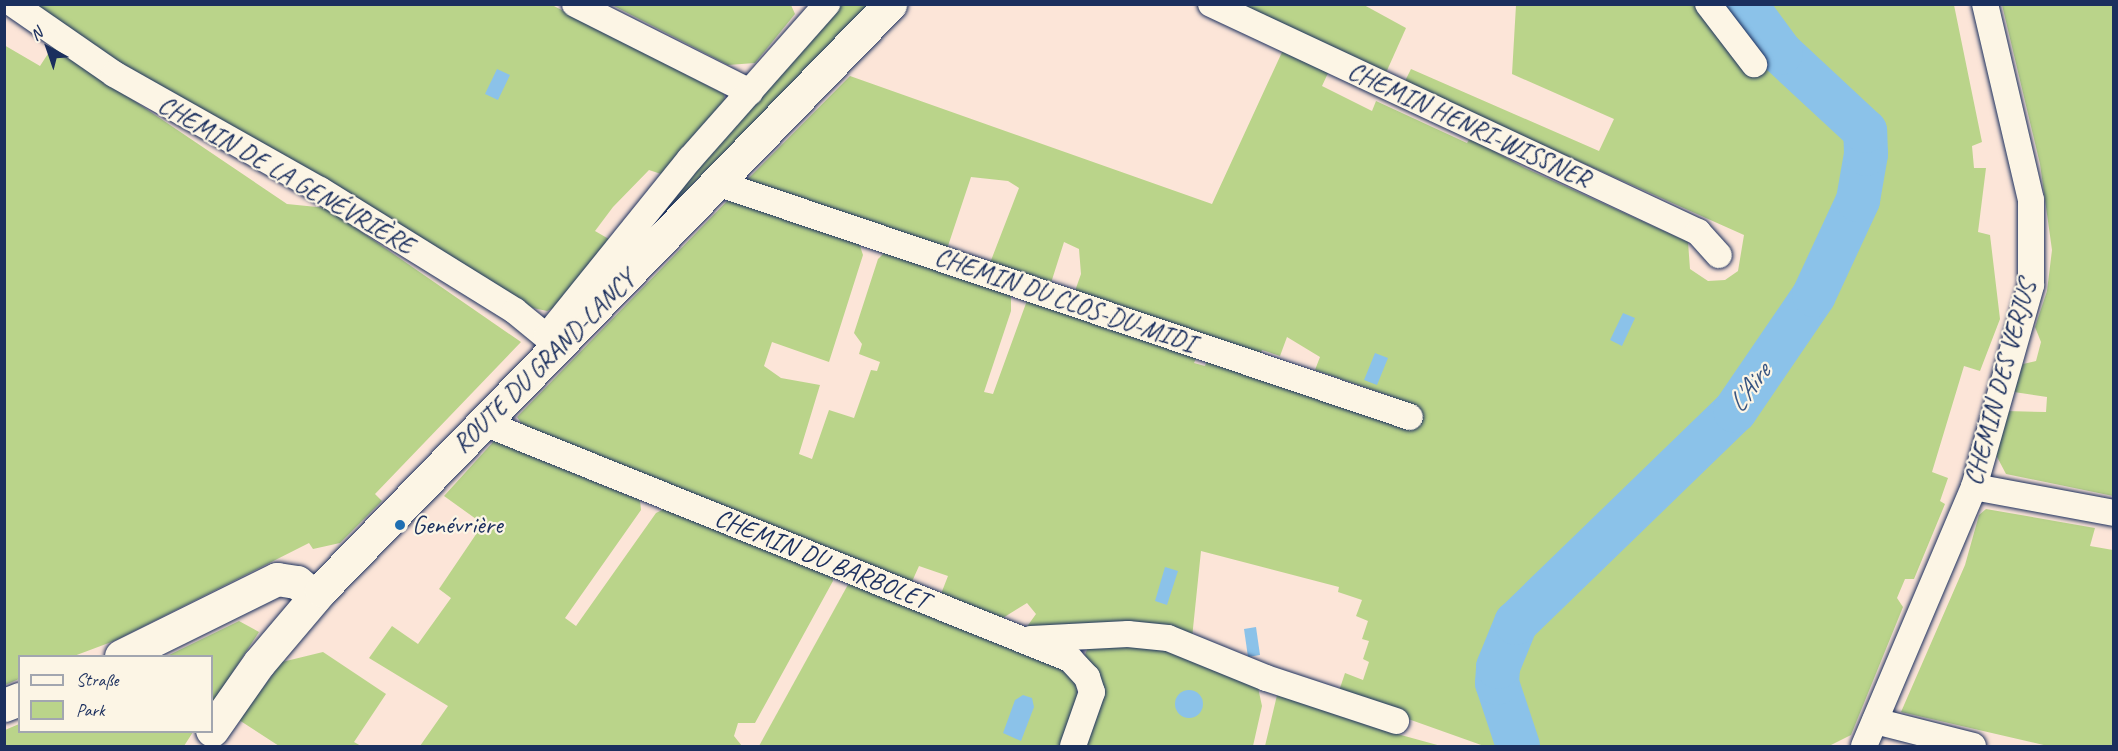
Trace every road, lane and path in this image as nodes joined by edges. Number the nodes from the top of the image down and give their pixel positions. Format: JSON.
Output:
{"nodes":[{"id":1,"x":13,"y":4,"type":"edge"},
{"id":2,"x":575,"y":4,"type":"edge"},
{"id":3,"x":827,"y":4,"type":"edge"},
{"id":4,"x":890,"y":4,"type":"edge"},
{"id":5,"x":1211,"y":4,"type":"edge"},
{"id":6,"x":1708,"y":4,"type":"edge"},
{"id":7,"x":1985,"y":4,"type":"edge"},
{"id":8,"x":1754,"y":64,"type":"dead end"},
{"id":9,"x":750,"y":92,"type":"junction"},
{"id":10,"x":720,"y":184,"type":"junction"},
{"id":11,"x":1719,"y":255,"type":"dead end"},
{"id":12,"x":553,"y":341,"type":"junction"},
{"id":13,"x":1410,"y":417,"type":"dead end"},
{"id":14,"x":484,"y":423,"type":"junction"},
{"id":15,"x":1974,"y":487,"type":"junction"},
{"id":16,"x":2114,"y":513,"type":"edge"},
{"id":17,"x":315,"y":597,"type":"junction"},
{"id":18,"x":1024,"y":640,"type":"junction"},
{"id":19,"x":125,"y":655,"type":"edge"},
{"id":20,"x":1396,"y":721,"type":"dead end"},
{"id":21,"x":1875,"y":721,"type":"junction"},
{"id":22,"x":213,"y":728,"type":"edge"},
{"id":23,"x":210,"y":733,"type":"edge"},
{"id":24,"x":200,"y":747,"type":"edge"},
{"id":25,"x":1073,"y":747,"type":"edge"},
{"id":26,"x":1864,"y":747,"type":"edge"},
{"id":27,"x":1973,"y":747,"type":"edge"}],
"edges":[{"from":1,"to":12,"type":"street","name":"CHEMIN DE LA GENÉVRIÈRE"},
{"from":2,"to":9,"type":"street"},
{"from":3,"to":9,"type":"street","name":"ROUTE DU GRAND-LANCY"},
{"from":4,"to":10,"type":"street","name":"ROUTE DU GRAND-LANCY"},
{"from":5,"to":11,"type":"street","name":"CHEMIN HENRI-WISSNER"},
{"from":6,"to":8,"type":"street"},
{"from":7,"to":15,"type":"street","name":"CHEMIN DES VERJUS"},
{"from":9,"to":12,"type":"street","name":"ROUTE DU GRAND-LANCY"},
{"from":10,"to":12,"type":"street","name":"ROUTE DU GRAND-LANCY"},
{"from":10,"to":13,"type":"street","name":"CHEMIN DU CLOS-DU-MIDI"},
{"from":12,"to":14,"type":"street","name":"ROUTE DU GRAND-LANCY"},
{"from":14,"to":17,"type":"street","name":"ROUTE DU GRAND-LANCY"},
{"from":14,"to":18,"type":"street","name":"CHEMIN DU BARBOLET"},
{"from":15,"to":16,"type":"street"},
{"from":15,"to":21,"type":"street","name":"CHEMIN DES VERJUS"},
{"from":17,"to":19,"type":"street"},
{"from":17,"to":22,"type":"street","name":"ROUTE DU GRAND-LANCY"},
{"from":18,"to":20,"type":"street"},
{"from":18,"to":25,"type":"street","name":"CHEMIN DU BARBOLET"},
{"from":21,"to":26,"type":"street","name":"CHEMIN DES VERJUS"},
{"from":21,"to":27,"type":"street"},
{"from":23,"to":24,"type":"street","name":"ROUTE DU GRAND-LANCY"}]}
